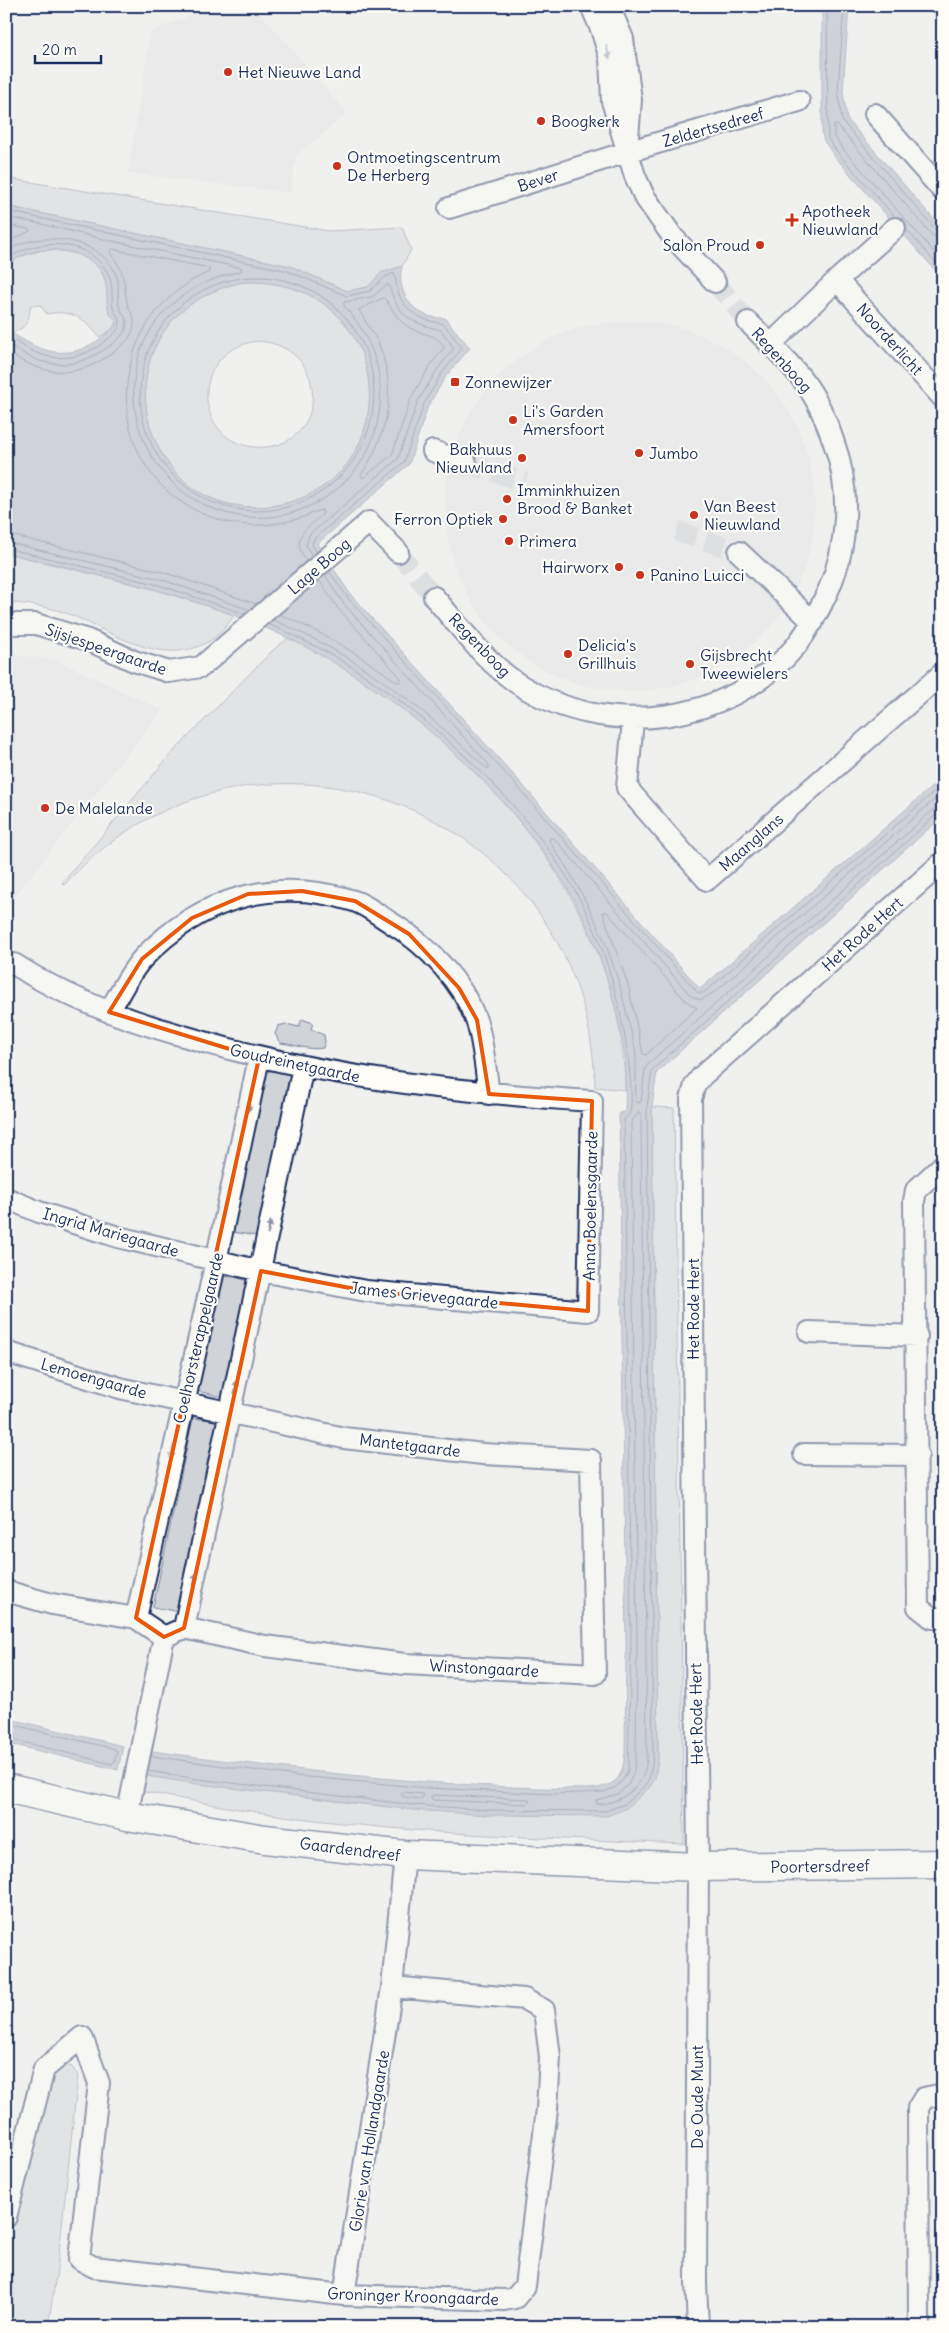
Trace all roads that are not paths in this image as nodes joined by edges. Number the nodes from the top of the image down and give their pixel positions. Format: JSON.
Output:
{"nodes":[{"id":1,"x":591,"y":6,"type":"edge"},
{"id":2,"x":609,"y":6,"type":"edge"},
{"id":3,"x":799,"y":101,"type":"dead end"},
{"id":4,"x":875,"y":114,"type":"dead end"},
{"id":5,"x":627,"y":152,"type":"junction"},
{"id":6,"x":943,"y":190,"type":"edge"},
{"id":7,"x":449,"y":208,"type":"dead end"},
{"id":8,"x":894,"y":228,"type":"dead end"},
{"id":9,"x":837,"y":280,"type":"junction"},
{"id":10,"x":714,"y":282,"type":"tunnel mouth"},
{"id":11,"x":748,"y":322,"type":"tunnel mouth"},
{"id":12,"x":770,"y":345,"type":"junction"},
{"id":13,"x":943,"y":398,"type":"edge"},
{"id":14,"x":433,"y":451,"type":"dead end"},
{"id":15,"x":466,"y":463,"type":"tunnel mouth"},
{"id":16,"x":392,"y":546,"type":"tunnel mouth"},
{"id":17,"x":739,"y":552,"type":"tunnel mouth"},
{"id":18,"x":434,"y":597,"type":"tunnel mouth"},
{"id":19,"x":812,"y":622,"type":"junction"},
{"id":20,"x":6,"y":624,"type":"edge"},
{"id":21,"x":250,"y":626,"type":"joint"},
{"id":22,"x":943,"y":673,"type":"edge"},
{"id":23,"x":632,"y":719,"type":"junction"},
{"id":24,"x":943,"y":862,"type":"edge"},
{"id":25,"x":14,"y":964,"type":"dead end"},
{"id":26,"x":109,"y":1012,"type":"junction"},
{"id":27,"x":259,"y":1058,"type":"junction"},
{"id":28,"x":302,"y":1067,"type":"junction"},
{"id":29,"x":489,"y":1094,"type":"junction"},
{"id":30,"x":592,"y":1101,"type":"joint"},
{"id":31,"x":943,"y":1165,"type":"edge"},
{"id":32,"x":6,"y":1198,"type":"edge"},
{"id":33,"x":216,"y":1261,"type":"junction"},
{"id":34,"x":260,"y":1271,"type":"junction"},
{"id":35,"x":588,"y":1311,"type":"joint"},
{"id":36,"x":809,"y":1332,"type":"dead end"},
{"id":37,"x":917,"y":1336,"type":"junction"},
{"id":38,"x":6,"y":1352,"type":"edge"},
{"id":39,"x":183,"y":1403,"type":"junction"},
{"id":40,"x":231,"y":1412,"type":"junction"},
{"id":41,"x":804,"y":1454,"type":"dead end"},
{"id":42,"x":918,"y":1455,"type":"junction"},
{"id":43,"x":591,"y":1460,"type":"joint"},
{"id":44,"x":6,"y":1592,"type":"edge"},
{"id":45,"x":136,"y":1618,"type":"junction"},
{"id":46,"x":943,"y":1618,"type":"edge"},
{"id":47,"x":184,"y":1628,"type":"junction"},
{"id":48,"x":164,"y":1638,"type":"junction"},
{"id":49,"x":6,"y":1788,"type":"edge"},
{"id":50,"x":127,"y":1816,"type":"junction"},
{"id":51,"x":405,"y":1855,"type":"junction"},
{"id":52,"x":943,"y":1864,"type":"edge"},
{"id":53,"x":698,"y":1867,"type":"junction"},
{"id":54,"x":392,"y":1987,"type":"junction"},
{"id":55,"x":943,"y":2094,"type":"edge"},
{"id":56,"x":6,"y":2217,"type":"edge"},
{"id":57,"x":344,"y":2295,"type":"junction"},
{"id":58,"x":698,"y":2327,"type":"edge"},
{"id":59,"x":919,"y":2327,"type":"edge"}],
"edges":[{"from":1,"to":5,"type":"street","one_way":true},
{"from":2,"to":5,"type":"street"},
{"from":3,"to":5,"type":"street","name":"Zeldertsedreef"},
{"from":4,"to":6,"type":"street"},
{"from":5,"to":7,"type":"street","name":"Bever"},
{"from":5,"to":10,"type":"street"},
{"from":8,"to":9,"type":"street"},
{"from":9,"to":12,"type":"street"},
{"from":9,"to":13,"type":"street","name":"Noorderlicht"},
{"from":11,"to":12,"type":"street","name":"Regenboog"},
{"from":12,"to":19,"type":"street","name":"Regenboog"},
{"from":14,"to":15,"type":"street"},
{"from":16,"to":21,"type":"street","name":"Lage Boog"},
{"from":17,"to":19,"type":"street"},
{"from":18,"to":23,"type":"street","name":"Regenboog"},
{"from":19,"to":23,"type":"street","name":"Regenboog"},
{"from":20,"to":21,"type":"street","name":"Sijsjespeergaarde"},
{"from":22,"to":23,"type":"street","name":"Maanglans"},
{"from":24,"to":53,"type":"street","name":"Het Rode Hert"},
{"from":25,"to":26,"type":"street","name":"Goudreinetgaarde"},
{"from":26,"to":27,"type":"street","name":"Goudreinetgaarde"},
{"from":26,"to":29,"type":"street"},
{"from":27,"to":28,"type":"street","name":"Goudreinetgaarde"},
{"from":27,"to":33,"type":"street","name":"Coelhorsterappelgaarde","one_way":true},
{"from":28,"to":29,"type":"street","name":"Goudreinetgaarde"},
{"from":34,"to":28,"type":"street","one_way":true},
{"from":29,"to":30,"type":"street","name":"Goudreinetgaarde"},
{"from":30,"to":35,"type":"street","name":"Anna Boelensgaarde"},
{"from":31,"to":37,"type":"street"},
{"from":32,"to":33,"type":"street","name":"Ingrid Mariegaarde"},
{"from":33,"to":34,"type":"street","name":"Ingrid Mariegaarde"},
{"from":33,"to":39,"type":"street","name":"Coelhorsterappelgaarde"},
{"from":34,"to":35,"type":"street","name":"James Grievegaarde"},
{"from":40,"to":34,"type":"street","one_way":true},
{"from":36,"to":37,"type":"street"},
{"from":37,"to":42,"type":"street"},
{"from":38,"to":39,"type":"street","name":"Lemoengaarde"},
{"from":39,"to":40,"type":"street","name":"Lemoengaarde"},
{"from":39,"to":45,"type":"street","name":"Coelhorsterappelgaarde","one_way":true},
{"from":40,"to":43,"type":"street","name":"Mantetgaarde"},
{"from":47,"to":40,"type":"street","one_way":true},
{"from":41,"to":42,"type":"street"},
{"from":42,"to":46,"type":"street"},
{"from":43,"to":47,"type":"street","name":"Winstongaarde"},
{"from":44,"to":45,"type":"street"},
{"from":45,"to":48,"type":"street"},
{"from":47,"to":48,"type":"street"},
{"from":48,"to":50,"type":"street"},
{"from":49,"to":50,"type":"street","name":"Gaardendreef"},
{"from":50,"to":51,"type":"street","name":"Gaardendreef"},
{"from":51,"to":53,"type":"street","name":"Gaardendreef"},
{"from":51,"to":54,"type":"street"},
{"from":52,"to":53,"type":"street","name":"Poortersdreef"},
{"from":53,"to":58,"type":"street","name":"De Oude Munt"},
{"from":54,"to":57,"type":"street","name":"Glorie van Hollandgaarde"},
{"from":54,"to":57,"type":"street","name":"Groninger Kroongaarde"},
{"from":55,"to":59,"type":"street"},
{"from":56,"to":57,"type":"street","name":"Groninger Kroongaarde"}]}
